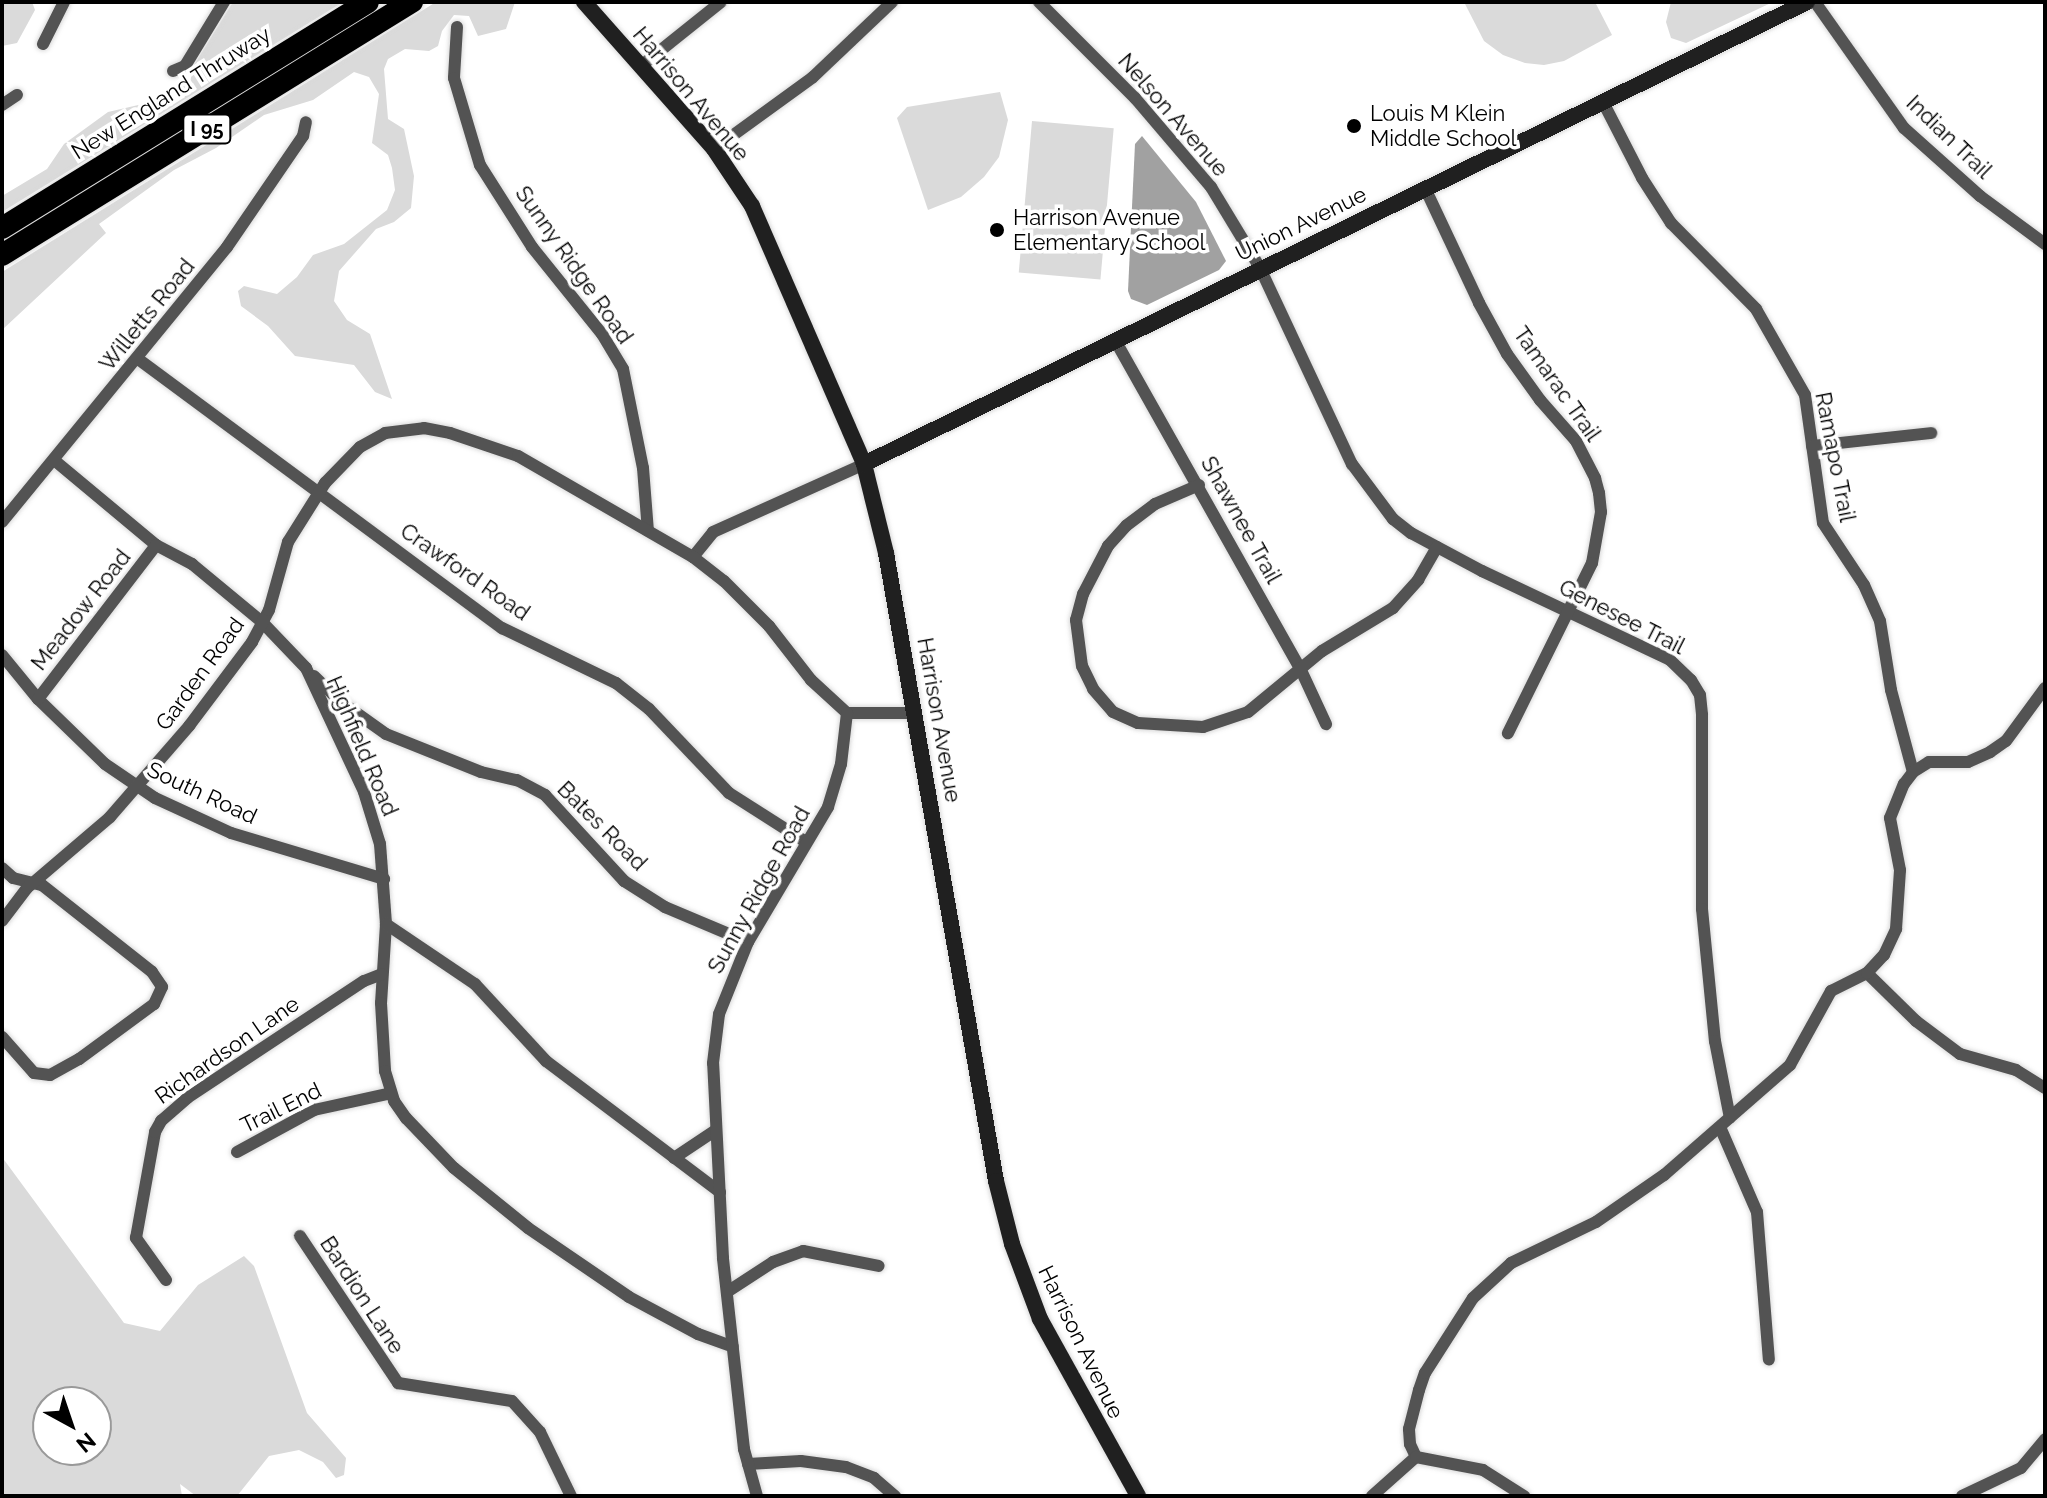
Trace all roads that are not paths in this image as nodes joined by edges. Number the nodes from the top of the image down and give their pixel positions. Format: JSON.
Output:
{"nodes":[{"id":1,"x":64,"y":2,"type":"edge"},
{"id":2,"x":224,"y":2,"type":"edge"},
{"id":3,"x":368,"y":2,"type":"edge"},
{"id":4,"x":412,"y":2,"type":"edge"},
{"id":5,"x":584,"y":2,"type":"edge"},
{"id":6,"x":721,"y":2,"type":"edge"},
{"id":7,"x":892,"y":2,"type":"edge"},
{"id":8,"x":1039,"y":2,"type":"edge"},
{"id":9,"x":1807,"y":2,"type":"edge"},
{"id":10,"x":1815,"y":2,"type":"edge"},
{"id":11,"x":457,"y":27,"type":"dead end"},
{"id":12,"x":43,"y":44,"type":"dead end"},
{"id":13,"x":641,"y":66,"type":"junction"},
{"id":14,"x":173,"y":71,"type":"dead end"},
{"id":15,"x":17,"y":95,"type":"dead end"},
{"id":16,"x":1603,"y":102,"type":"junction"},
{"id":17,"x":2,"y":105,"type":"edge"},
{"id":18,"x":306,"y":122,"type":"dead end"},
{"id":19,"x":714,"y":149,"type":"junction"},
{"id":20,"x":1425,"y":188,"type":"junction"},
{"id":21,"x":2,"y":228,"type":"edge"},
{"id":22,"x":2043,"y":237,"type":"edge"},
{"id":23,"x":2,"y":255,"type":"edge"},
{"id":24,"x":1260,"y":268,"type":"junction"},
{"id":25,"x":1115,"y":340,"type":"junction"},
{"id":26,"x":138,"y":359,"type":"junction"},
{"id":27,"x":1931,"y":433,"type":"dead end"},
{"id":28,"x":1812,"y":446,"type":"junction"},
{"id":29,"x":54,"y":460,"type":"junction"},
{"id":30,"x":864,"y":464,"type":"junction"},
{"id":31,"x":1199,"y":485,"type":"junction"},
{"id":32,"x":319,"y":493,"type":"junction"},
{"id":33,"x":2,"y":522,"type":"edge"},
{"id":34,"x":648,"y":531,"type":"junction"},
{"id":35,"x":156,"y":545,"type":"junction"},
{"id":36,"x":1437,"y":547,"type":"junction"},
{"id":37,"x":693,"y":557,"type":"junction"},
{"id":38,"x":1569,"y":611,"type":"junction"},
{"id":39,"x":262,"y":622,"type":"junction"},
{"id":40,"x":2,"y":655,"type":"edge"},
{"id":41,"x":306,"y":668,"type":"junction"},
{"id":42,"x":1300,"y":668,"type":"junction"},
{"id":43,"x":2045,"y":688,"type":"edge"},
{"id":44,"x":38,"y":699,"type":"junction"},
{"id":45,"x":847,"y":713,"type":"junction"},
{"id":46,"x":916,"y":713,"type":"junction"},
{"id":47,"x":1326,"y":724,"type":"dead end"},
{"id":48,"x":1508,"y":733,"type":"dead end"},
{"id":49,"x":1913,"y":772,"type":"junction"},
{"id":50,"x":137,"y":786,"type":"junction"},
{"id":51,"x":806,"y":842,"type":"junction"},
{"id":52,"x":2,"y":868,"type":"edge"},
{"id":53,"x":384,"y":879,"type":"junction"},
{"id":54,"x":34,"y":882,"type":"junction"},
{"id":55,"x":2,"y":921,"type":"edge"},
{"id":56,"x":386,"y":924,"type":"junction"},
{"id":57,"x":748,"y":942,"type":"junction"},
{"id":58,"x":1867,"y":973,"type":"junction"},
{"id":59,"x":382,"y":974,"type":"junction"},
{"id":60,"x":2,"y":1037,"type":"edge"},
{"id":61,"x":2045,"y":1088,"type":"edge"},
{"id":62,"x":391,"y":1093,"type":"junction"},
{"id":63,"x":1725,"y":1123,"type":"junction"},
{"id":64,"x":716,"y":1130,"type":"junction"},
{"id":65,"x":237,"y":1152,"type":"dead end"},
{"id":66,"x":674,"y":1158,"type":"junction"},
{"id":67,"x":720,"y":1192,"type":"junction"},
{"id":68,"x":300,"y":1236,"type":"dead end"},
{"id":69,"x":879,"y":1266,"type":"dead end"},
{"id":70,"x":166,"y":1280,"type":"dead end"},
{"id":71,"x":727,"y":1292,"type":"junction"},
{"id":72,"x":733,"y":1347,"type":"junction"},
{"id":73,"x":1769,"y":1360,"type":"dead end"},
{"id":74,"x":2045,"y":1439,"type":"edge"},
{"id":75,"x":1416,"y":1457,"type":"junction"},
{"id":76,"x":748,"y":1464,"type":"junction"},
{"id":77,"x":571,"y":1496,"type":"edge"},
{"id":78,"x":757,"y":1496,"type":"edge"},
{"id":79,"x":895,"y":1496,"type":"edge"},
{"id":80,"x":1138,"y":1496,"type":"edge"},
{"id":81,"x":1372,"y":1496,"type":"edge"},
{"id":82,"x":1524,"y":1496,"type":"edge"},
{"id":83,"x":1962,"y":1496,"type":"edge"}],
"edges":[{"from":1,"to":12,"type":"street"},
{"from":2,"to":14,"type":"street"},
{"from":3,"to":21,"type":"highway","name":"New England Thruway","number":"I 95"},
{"from":4,"to":23,"type":"highway","number":"I 95"},
{"from":5,"to":13,"type":"main road","name":"Harrison Avenue"},
{"from":6,"to":13,"type":"street"},
{"from":7,"to":19,"type":"street"},
{"from":8,"to":24,"type":"street","name":"Nelson Avenue"},
{"from":9,"to":16,"type":"main road","name":"Union Avenue"},
{"from":10,"to":22,"type":"street","name":"Indian Trail"},
{"from":11,"to":34,"type":"street","name":"Sunny Ridge Road"},
{"from":13,"to":19,"type":"main road","name":"Harrison Avenue"},
{"from":15,"to":17,"type":"street"},
{"from":16,"to":20,"type":"main road","name":"Union Avenue"},
{"from":16,"to":28,"type":"street","name":"Ramapo Trail"},
{"from":18,"to":26,"type":"street","name":"Willetts Road"},
{"from":19,"to":30,"type":"main road","name":"Harrison Avenue"},
{"from":20,"to":24,"type":"main road","name":"Union Avenue"},
{"from":20,"to":38,"type":"street","name":"Tamarac Trail"},
{"from":24,"to":25,"type":"main road","name":"Union Avenue"},
{"from":24,"to":36,"type":"street","name":"Genesee Trail"},
{"from":25,"to":30,"type":"main road","name":"Union Avenue"},
{"from":25,"to":31,"type":"street","name":"Shawnee Trail"},
{"from":26,"to":29,"type":"street","name":"Willetts Road"},
{"from":26,"to":32,"type":"street","name":"Crawford Road"},
{"from":27,"to":28,"type":"street"},
{"from":28,"to":49,"type":"street","name":"Ramapo Trail"},
{"from":29,"to":33,"type":"street","name":"Willetts Road"},
{"from":29,"to":35,"type":"street"},
{"from":30,"to":37,"type":"street","name":"Union Avenue"},
{"from":30,"to":46,"type":"main road","name":"Harrison Avenue"},
{"from":31,"to":42,"type":"street","name":"Shawnee Trail"},
{"from":31,"to":42,"type":"street"},
{"from":32,"to":34,"type":"street"},
{"from":32,"to":39,"type":"street"},
{"from":32,"to":51,"type":"street","name":"Crawford Road"},
{"from":34,"to":37,"type":"street"},
{"from":35,"to":39,"type":"street"},
{"from":35,"to":44,"type":"street","name":"Meadow Road"},
{"from":36,"to":38,"type":"street","name":"Genesee Trail"},
{"from":36,"to":42,"type":"street"},
{"from":37,"to":45,"type":"street"},
{"from":38,"to":48,"type":"street","name":"Tamarac Trail"},
{"from":38,"to":63,"type":"street","name":"Genesee Trail"},
{"from":39,"to":41,"type":"street","name":"Highfield Road"},
{"from":39,"to":50,"type":"street","name":"Garden Road"},
{"from":40,"to":44,"type":"street","name":"South Road"},
{"from":41,"to":53,"type":"street","name":"Highfield Road"},
{"from":41,"to":57,"type":"street","name":"Bates Road"},
{"from":42,"to":47,"type":"street","name":"Shawnee Trail"},
{"from":43,"to":49,"type":"street"},
{"from":44,"to":50,"type":"street","name":"South Road"},
{"from":45,"to":46,"type":"street"},
{"from":45,"to":51,"type":"street","name":"Sunny Ridge Road"},
{"from":46,"to":80,"type":"main road","name":"Harrison Avenue"},
{"from":49,"to":58,"type":"street"},
{"from":50,"to":53,"type":"street","name":"South Road"},
{"from":50,"to":54,"type":"street","name":"Garden Road"},
{"from":51,"to":57,"type":"street","name":"Sunny Ridge Road"},
{"from":52,"to":54,"type":"street"},
{"from":53,"to":56,"type":"street","name":"Highfield Road"},
{"from":54,"to":55,"type":"street","name":"Garden Road"},
{"from":54,"to":60,"type":"street"},
{"from":56,"to":59,"type":"street","name":"Highfield Road"},
{"from":56,"to":66,"type":"street"},
{"from":57,"to":64,"type":"street","name":"Sunny Ridge Road"},
{"from":58,"to":61,"type":"street"},
{"from":58,"to":63,"type":"street"},
{"from":59,"to":62,"type":"street","name":"Highfield Road"},
{"from":59,"to":70,"type":"street","name":"Richardson Lane"},
{"from":62,"to":65,"type":"street","name":"Trail End"},
{"from":62,"to":72,"type":"street","name":"Highfield Road"},
{"from":63,"to":73,"type":"street","name":"Genesee Trail"},
{"from":63,"to":75,"type":"street"},
{"from":64,"to":66,"type":"street"},
{"from":64,"to":67,"type":"street","name":"Sunny Ridge Road"},
{"from":66,"to":67,"type":"street"},
{"from":67,"to":71,"type":"street","name":"Sunny Ridge Road"},
{"from":68,"to":77,"type":"street","name":"Bardion Lane"},
{"from":69,"to":71,"type":"street"},
{"from":71,"to":72,"type":"street","name":"Sunny Ridge Road"},
{"from":72,"to":76,"type":"street","name":"Sunny Ridge Road"},
{"from":74,"to":83,"type":"street"},
{"from":75,"to":81,"type":"street"},
{"from":75,"to":82,"type":"street"},
{"from":76,"to":78,"type":"street","name":"Sunny Ridge Road"},
{"from":76,"to":79,"type":"street"}]}
